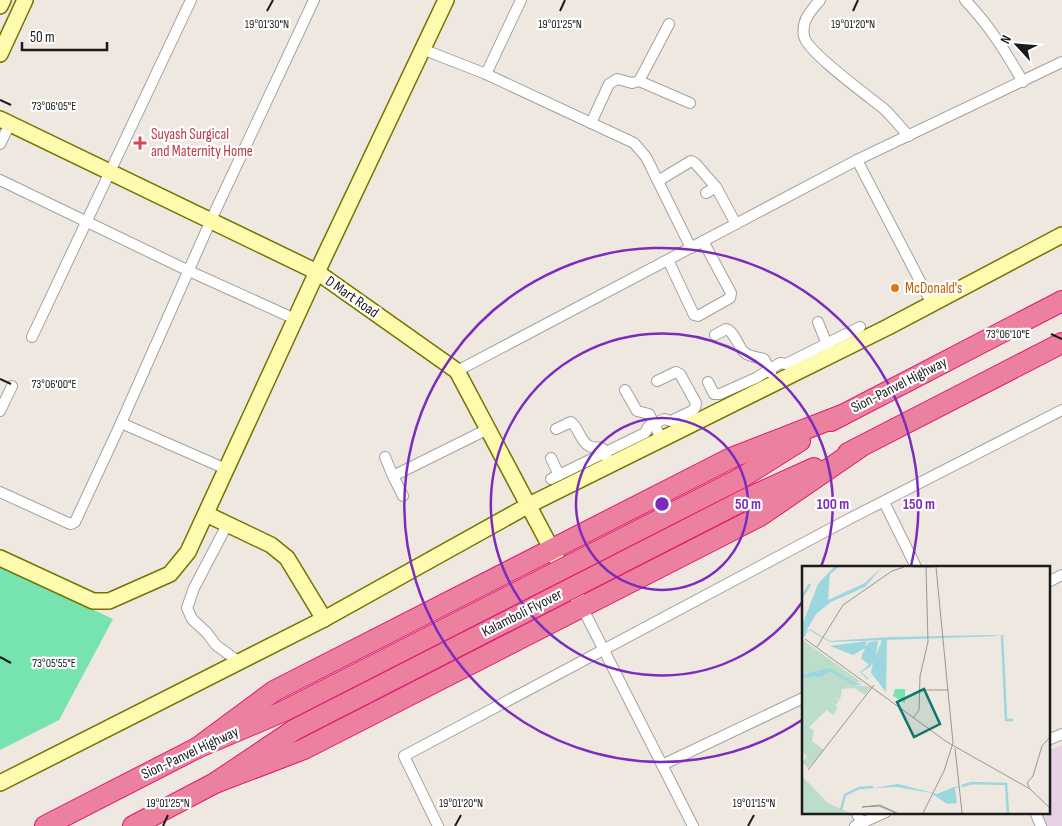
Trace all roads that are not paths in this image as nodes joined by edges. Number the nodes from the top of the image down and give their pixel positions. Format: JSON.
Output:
{"nodes":[{"id":1,"x":2,"y":0,"type":"edge"},
{"id":2,"x":25,"y":0,"type":"edge"},
{"id":3,"x":191,"y":0,"type":"edge"},
{"id":4,"x":314,"y":0,"type":"edge"},
{"id":5,"x":446,"y":0,"type":"edge"},
{"id":6,"x":521,"y":0,"type":"edge"},
{"id":7,"x":820,"y":0,"type":"edge"},
{"id":8,"x":965,"y":0,"type":"edge"},
{"id":9,"x":0,"y":6,"type":"edge"},
{"id":10,"x":669,"y":24,"type":"dead end"},
{"id":11,"x":422,"y":49,"type":"junction"},
{"id":12,"x":0,"y":54,"type":"edge"},
{"id":13,"x":1062,"y":62,"type":"edge"},
{"id":14,"x":486,"y":74,"type":"junction"},
{"id":15,"x":639,"y":81,"type":"junction"},
{"id":16,"x":1023,"y":82,"type":"junction"},
{"id":17,"x":690,"y":103,"type":"dead end"},
{"id":18,"x":5,"y":122,"type":"edge"},
{"id":19,"x":591,"y":123,"type":"junction"},
{"id":20,"x":909,"y":136,"type":"junction"},
{"id":21,"x":0,"y":144,"type":"edge"},
{"id":22,"x":857,"y":160,"type":"junction"},
{"id":23,"x":110,"y":172,"type":"junction"},
{"id":24,"x":0,"y":180,"type":"edge"},
{"id":25,"x":658,"y":181,"type":"junction"},
{"id":26,"x":716,"y":187,"type":"junction"},
{"id":27,"x":706,"y":193,"type":"dead end"},
{"id":28,"x":211,"y":220,"type":"junction"},
{"id":29,"x":87,"y":222,"type":"junction"},
{"id":30,"x":736,"y":224,"type":"junction"},
{"id":31,"x":1062,"y":235,"type":"edge"},
{"id":32,"x":703,"y":241,"type":"junction"},
{"id":33,"x":691,"y":248,"type":"junction"},
{"id":34,"x":668,"y":260,"type":"junction"},
{"id":35,"x":189,"y":272,"type":"junction"},
{"id":36,"x":317,"y":272,"type":"junction"},
{"id":37,"x":1062,"y":300,"type":"edge"},
{"id":38,"x":932,"y":304,"type":"junction"},
{"id":39,"x":296,"y":319,"type":"junction"},
{"id":40,"x":818,"y":322,"type":"dead end"},
{"id":41,"x":860,"y":328,"type":"dead end"},
{"id":42,"x":715,"y":335,"type":"dead end"},
{"id":43,"x":32,"y":337,"type":"dead end"},
{"id":44,"x":1062,"y":343,"type":"edge"},
{"id":45,"x":829,"y":349,"type":"junction"},
{"id":46,"x":769,"y":369,"type":"junction"},
{"id":47,"x":457,"y":371,"type":"junction"},
{"id":48,"x":657,"y":381,"type":"dead end"},
{"id":49,"x":708,"y":382,"type":"dead end"},
{"id":50,"x":775,"y":383,"type":"junction"},
{"id":51,"x":12,"y":386,"type":"dead end"},
{"id":52,"x":625,"y":390,"type":"dead end"},
{"id":53,"x":1062,"y":410,"type":"edge"},
{"id":54,"x":0,"y":411,"type":"edge"},
{"id":55,"x":842,"y":415,"type":"junction"},
{"id":56,"x":121,"y":423,"type":"junction"},
{"id":57,"x":654,"y":424,"type":"junction"},
{"id":58,"x":488,"y":429,"type":"junction"},
{"id":59,"x":556,"y":429,"type":"dead end"},
{"id":60,"x":662,"y":440,"type":"junction"},
{"id":61,"x":859,"y":448,"type":"junction"},
{"id":62,"x":385,"y":457,"type":"dead end"},
{"id":63,"x":551,"y":458,"type":"dead end"},
{"id":64,"x":607,"y":459,"type":"junction"},
{"id":65,"x":226,"y":469,"type":"junction"},
{"id":66,"x":393,"y":476,"type":"junction"},
{"id":67,"x":741,"y":478,"type":"joint"},
{"id":68,"x":0,"y":492,"type":"edge"},
{"id":69,"x":403,"y":496,"type":"dead end"},
{"id":70,"x":884,"y":502,"type":"junction"},
{"id":71,"x":529,"y":506,"type":"junction"},
{"id":72,"x":206,"y":514,"type":"junction"},
{"id":73,"x":227,"y":525,"type":"junction"},
{"id":74,"x":552,"y":550,"type":"junction"},
{"id":75,"x":0,"y":558,"type":"edge"},
{"id":76,"x":916,"y":566,"type":"edge"},
{"id":77,"x":1062,"y":575,"type":"edge"},
{"id":78,"x":1050,"y":581,"type":"edge"},
{"id":79,"x":582,"y":607,"type":"junction"},
{"id":80,"x":324,"y":619,"type":"junction"},
{"id":81,"x":604,"y":649,"type":"junction"},
{"id":82,"x":239,"y":662,"type":"junction"},
{"id":83,"x":802,"y":702,"type":"edge"},
{"id":84,"x":284,"y":711,"type":"joint"},
{"id":85,"x":294,"y":730,"type":"joint"},
{"id":86,"x":1062,"y":734,"type":"edge"},
{"id":87,"x":1050,"y":739,"type":"edge"},
{"id":88,"x":197,"y":748,"type":"junction"},
{"id":89,"x":662,"y":765,"type":"junction"},
{"id":90,"x":0,"y":783,"type":"edge"},
{"id":91,"x":215,"y":783,"type":"junction"},
{"id":92,"x":882,"y":814,"type":"edge"},
{"id":93,"x":1036,"y":814,"type":"edge"},
{"id":94,"x":860,"y":825,"type":"edge"},
{"id":95,"x":45,"y":826,"type":"edge"},
{"id":96,"x":132,"y":826,"type":"edge"},
{"id":97,"x":438,"y":826,"type":"edge"},
{"id":98,"x":693,"y":826,"type":"edge"},
{"id":99,"x":1041,"y":826,"type":"edge"}],
"edges":[{"from":1,"to":9,"type":"street"},
{"from":2,"to":12,"type":"street"},
{"from":3,"to":23,"type":"street"},
{"from":4,"to":28,"type":"street"},
{"from":5,"to":11,"type":"street"},
{"from":6,"to":14,"type":"street"},
{"from":7,"to":20,"type":"street"},
{"from":8,"to":16,"type":"street"},
{"from":10,"to":15,"type":"street"},
{"from":11,"to":14,"type":"street"},
{"from":11,"to":36,"type":"street"},
{"from":13,"to":16,"type":"street"},
{"from":14,"to":19,"type":"street"},
{"from":15,"to":17,"type":"street"},
{"from":15,"to":19,"type":"street"},
{"from":16,"to":20,"type":"street"},
{"from":18,"to":21,"type":"street"},
{"from":18,"to":23,"type":"street","name":"D Mart Road"},
{"from":19,"to":25,"type":"street"},
{"from":20,"to":22,"type":"street"},
{"from":22,"to":30,"type":"street"},
{"from":22,"to":38,"type":"street"},
{"from":23,"to":28,"type":"street","name":"D Mart Road"},
{"from":23,"to":29,"type":"street"},
{"from":24,"to":29,"type":"street"},
{"from":25,"to":26,"type":"street"},
{"from":25,"to":33,"type":"street"},
{"from":26,"to":27,"type":"street"},
{"from":26,"to":30,"type":"street"},
{"from":28,"to":35,"type":"street"},
{"from":28,"to":36,"type":"street","name":"D Mart Road"},
{"from":29,"to":35,"type":"street"},
{"from":29,"to":43,"type":"street"},
{"from":30,"to":32,"type":"street"},
{"from":31,"to":38,"type":"street"},
{"from":32,"to":33,"type":"street"},
{"from":32,"to":34,"type":"street"},
{"from":33,"to":34,"type":"street"},
{"from":34,"to":47,"type":"street"},
{"from":35,"to":39,"type":"street"},
{"from":35,"to":56,"type":"street"},
{"from":36,"to":39,"type":"street"},
{"from":36,"to":47,"type":"street","name":"D Mart Road"},
{"from":37,"to":55,"type":"highway","name":"Sion-Panvel Highway"},
{"from":38,"to":45,"type":"street"},
{"from":39,"to":65,"type":"street"},
{"from":40,"to":45,"type":"street"},
{"from":41,"to":45,"type":"street"},
{"from":42,"to":46,"type":"street"},
{"from":44,"to":61,"type":"highway"},
{"from":45,"to":46,"type":"street"},
{"from":45,"to":50,"type":"street"},
{"from":46,"to":49,"type":"street"},
{"from":46,"to":50,"type":"street"},
{"from":47,"to":58,"type":"street","name":"D Mart Road"},
{"from":48,"to":57,"type":"street"},
{"from":50,"to":60,"type":"street"},
{"from":51,"to":54,"type":"street"},
{"from":52,"to":57,"type":"street"},
{"from":53,"to":70,"type":"street"},
{"from":55,"to":67,"type":"highway","name":"Sion-Panvel Highway"},
{"from":55,"to":74,"type":"highway"},
{"from":56,"to":65,"type":"street"},
{"from":56,"to":68,"type":"street"},
{"from":57,"to":60,"type":"street"},
{"from":57,"to":64,"type":"street"},
{"from":58,"to":66,"type":"street"},
{"from":58,"to":71,"type":"street","name":"D Mart Road"},
{"from":59,"to":64,"type":"street"},
{"from":60,"to":64,"type":"street"},
{"from":61,"to":79,"type":"highway"},
{"from":61,"to":85,"type":"highway","name":"Kalamboli Flyover","bridge":true},
{"from":62,"to":66,"type":"street"},
{"from":63,"to":64,"type":"street"},
{"from":64,"to":71,"type":"street"},
{"from":65,"to":72,"type":"street"},
{"from":66,"to":69,"type":"street"},
{"from":67,"to":84,"type":"highway","name":"Kalamboli Flyover","bridge":true},
{"from":70,"to":76,"type":"street"},
{"from":70,"to":81,"type":"street"},
{"from":71,"to":74,"type":"street","name":"D Mart Road"},
{"from":71,"to":80,"type":"street"},
{"from":72,"to":73,"type":"street"},
{"from":72,"to":75,"type":"street"},
{"from":73,"to":80,"type":"street"},
{"from":73,"to":82,"type":"street"},
{"from":74,"to":79,"type":"street","name":"D Mart Road"},
{"from":74,"to":88,"type":"highway"},
{"from":77,"to":78,"type":"street"},
{"from":79,"to":81,"type":"street"},
{"from":79,"to":91,"type":"highway"},
{"from":80,"to":82,"type":"street"},
{"from":81,"to":89,"type":"street"},
{"from":81,"to":97,"type":"street"},
{"from":82,"to":90,"type":"street"},
{"from":83,"to":89,"type":"street"},
{"from":84,"to":88,"type":"highway","name":"Sion-Panvel Highway"},
{"from":85,"to":91,"type":"highway","name":"Sion-Panvel Highway"},
{"from":86,"to":87,"type":"street"},
{"from":88,"to":95,"type":"highway","name":"Sion-Panvel Highway"},
{"from":89,"to":98,"type":"street"},
{"from":91,"to":96,"type":"highway","name":"Sion-Panvel Highway"},
{"from":92,"to":94,"type":"street"},
{"from":93,"to":99,"type":"street"}]}
